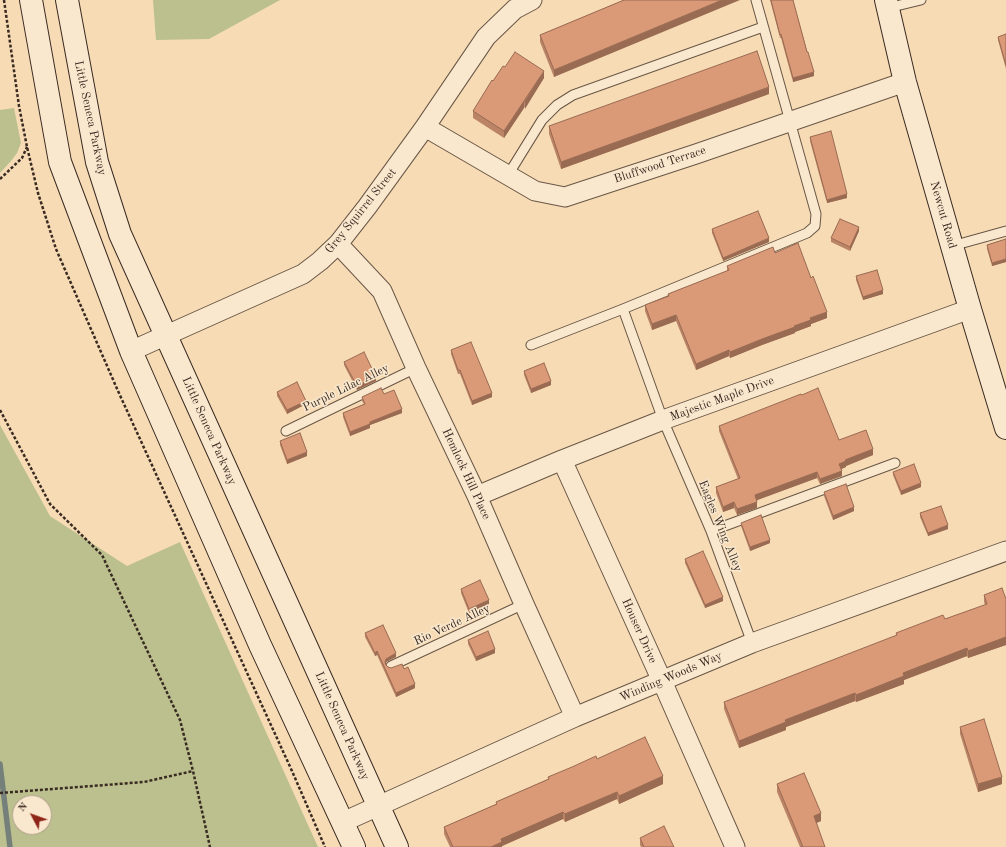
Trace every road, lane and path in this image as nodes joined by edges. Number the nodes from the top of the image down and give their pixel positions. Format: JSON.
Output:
{"nodes":[{"id":1,"x":31,"y":0,"type":"edge"},
{"id":2,"x":67,"y":0,"type":"edge"},
{"id":3,"x":532,"y":0,"type":"edge"},
{"id":4,"x":756,"y":0,"type":"edge"},
{"id":5,"x":921,"y":0,"type":"edge"},
{"id":6,"x":887,"y":4,"type":"edge"},
{"id":7,"x":763,"y":27,"type":"junction"},
{"id":8,"x":905,"y":82,"type":"junction"},
{"id":9,"x":790,"y":122,"type":"junction"},
{"id":10,"x":425,"y":127,"type":"junction"},
{"id":11,"x":27,"y":147,"type":"dead end"},
{"id":12,"x":508,"y":175,"type":"junction"},
{"id":13,"x":0,"y":179,"type":"edge"},
{"id":14,"x":1006,"y":231,"type":"edge"},
{"id":15,"x":338,"y":244,"type":"junction"},
{"id":16,"x":952,"y":246,"type":"junction"},
{"id":17,"x":623,"y":309,"type":"junction"},
{"id":18,"x":970,"y":309,"type":"junction"},
{"id":19,"x":165,"y":336,"type":"junction"},
{"id":20,"x":531,"y":345,"type":"dead end"},
{"id":21,"x":131,"y":351,"type":"junction"},
{"id":22,"x":416,"y":368,"type":"junction"},
{"id":23,"x":0,"y":410,"type":"edge"},
{"id":24,"x":663,"y":420,"type":"junction"},
{"id":25,"x":1006,"y":428,"type":"edge"},
{"id":26,"x":286,"y":431,"type":"dead end"},
{"id":27,"x":562,"y":460,"type":"junction"},
{"id":28,"x":895,"y":463,"type":"dead end"},
{"id":29,"x":477,"y":496,"type":"junction"},
{"id":30,"x":711,"y":531,"type":"junction"},
{"id":31,"x":1006,"y":551,"type":"edge"},
{"id":32,"x":524,"y":604,"type":"junction"},
{"id":33,"x":752,"y":643,"type":"junction"},
{"id":34,"x":391,"y":666,"type":"edge"},
{"id":35,"x":662,"y":681,"type":"junction"},
{"id":36,"x":575,"y":717,"type":"junction"},
{"id":37,"x":193,"y":771,"type":"junction"},
{"id":38,"x":0,"y":793,"type":"edge"},
{"id":39,"x":379,"y":806,"type":"junction"},
{"id":40,"x":343,"y":822,"type":"junction"},
{"id":41,"x":210,"y":847,"type":"edge"},
{"id":42,"x":354,"y":847,"type":"edge"},
{"id":43,"x":397,"y":847,"type":"edge"},
{"id":44,"x":735,"y":847,"type":"edge"}],
"edges":[{"from":1,"to":21,"type":"main road"},
{"from":2,"to":19,"type":"main road","name":"Little Seneca Parkway"},
{"from":3,"to":10,"type":"street","name":"Grey Squirrel Street"},
{"from":4,"to":7,"type":"lane"},
{"from":5,"to":6,"type":"lane"},
{"from":6,"to":8,"type":"main road","name":"Newcut Road"},
{"from":7,"to":9,"type":"lane"},
{"from":7,"to":12,"type":"lane"},
{"from":8,"to":9,"type":"street","name":"Bluffwood Terrace"},
{"from":8,"to":16,"type":"main road","name":"Newcut Road"},
{"from":9,"to":12,"type":"street","name":"Bluffwood Terrace"},
{"from":9,"to":17,"type":"lane"},
{"from":10,"to":12,"type":"street","name":"Bluffwood Terrace"},
{"from":10,"to":15,"type":"street","name":"Grey Squirrel Street"},
{"from":11,"to":13,"type":"path"},
{"from":14,"to":16,"type":"lane"},
{"from":15,"to":19,"type":"street","name":"Grey Squirrel Street"},
{"from":15,"to":22,"type":"street","name":"Hemlock Hill Place"},
{"from":16,"to":18,"type":"main road","name":"Newcut Road"},
{"from":17,"to":20,"type":"lane"},
{"from":17,"to":24,"type":"lane","name":"Eagles Wing Alley"},
{"from":18,"to":24,"type":"street","name":"Majestic Maple Drive"},
{"from":18,"to":25,"type":"main road","name":"Newcut Road"},
{"from":19,"to":21,"type":"street","name":"Grey Squirrel Street"},
{"from":19,"to":39,"type":"main road","name":"Little Seneca Parkway"},
{"from":21,"to":40,"type":"main road"},
{"from":22,"to":26,"type":"lane","name":"Purple Lilac Alley"},
{"from":22,"to":29,"type":"street","name":"Hemlock Hill Place"},
{"from":23,"to":37,"type":"path"},
{"from":24,"to":27,"type":"street","name":"Majestic Maple Drive"},
{"from":24,"to":30,"type":"lane","name":"Eagles Wing Alley"},
{"from":27,"to":29,"type":"street","name":"Majestic Maple Drive"},
{"from":27,"to":35,"type":"street","name":"Houser Drive"},
{"from":28,"to":30,"type":"lane"},
{"from":29,"to":32,"type":"street","name":"Hemlock Hill Place"},
{"from":30,"to":33,"type":"lane","name":"Eagles Wing Alley"},
{"from":31,"to":33,"type":"street","name":"Winding Woods Way"},
{"from":32,"to":34,"type":"lane","name":"Rio Verde Alley"},
{"from":32,"to":36,"type":"street","name":"Hemlock Hill Place"},
{"from":33,"to":35,"type":"street","name":"Winding Woods Way"},
{"from":35,"to":36,"type":"street","name":"Winding Woods Way"},
{"from":35,"to":44,"type":"street","name":"Houser Drive"},
{"from":36,"to":39,"type":"street","name":"Winding Woods Way"},
{"from":37,"to":38,"type":"path"},
{"from":37,"to":41,"type":"path"},
{"from":39,"to":40,"type":"street","name":"Winding Woods Way"},
{"from":39,"to":43,"type":"main road","name":"Little Seneca Parkway"},
{"from":40,"to":42,"type":"main road"}]}
